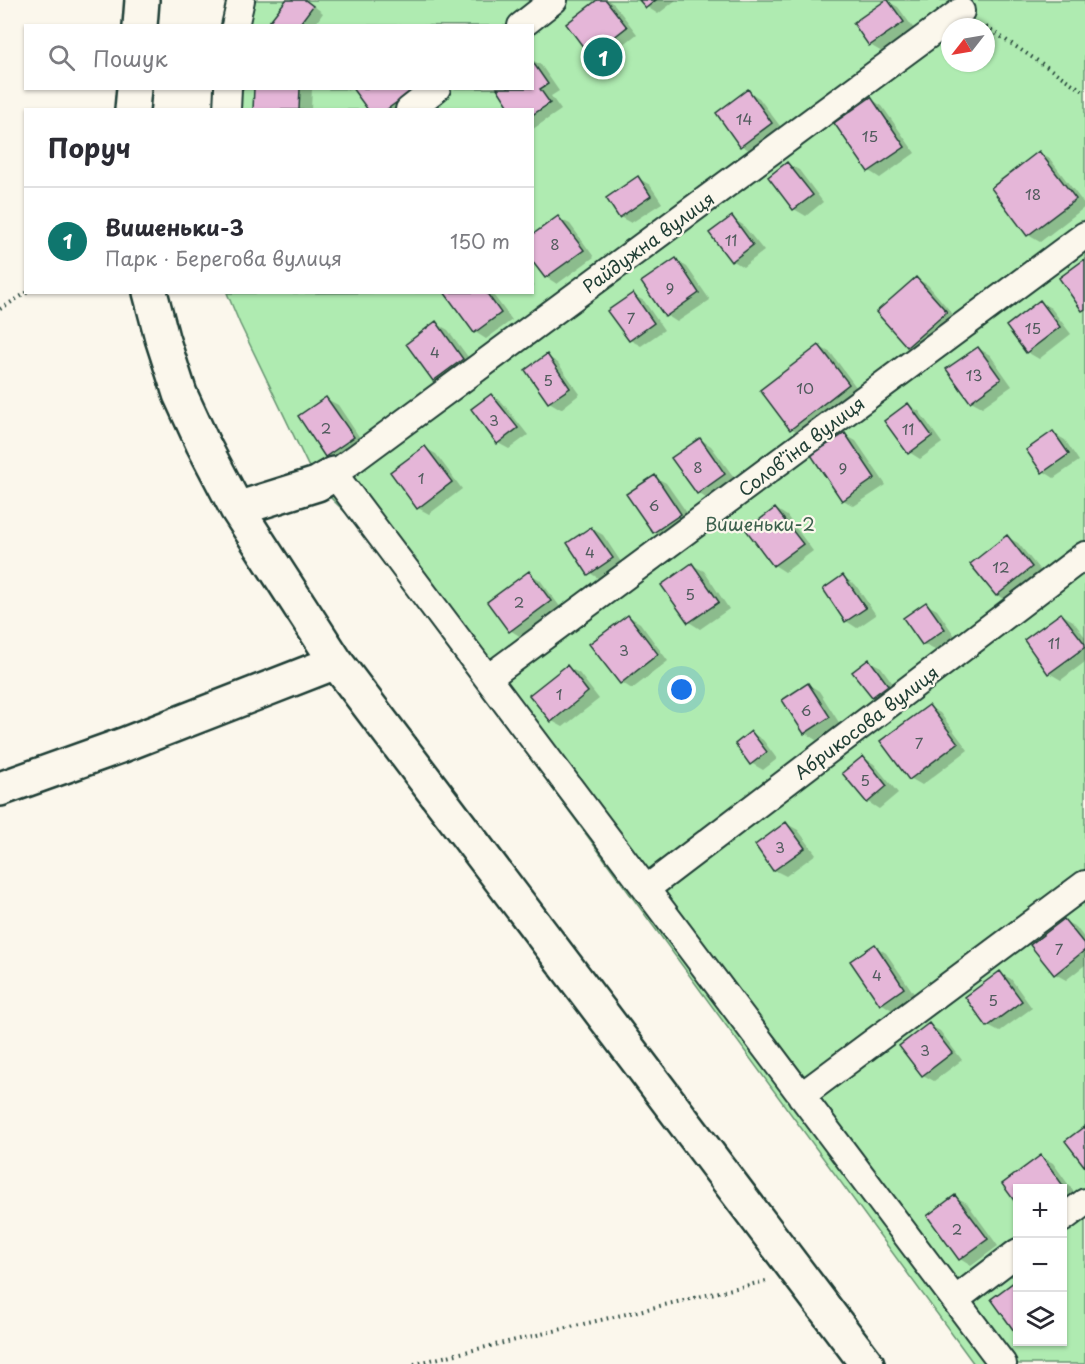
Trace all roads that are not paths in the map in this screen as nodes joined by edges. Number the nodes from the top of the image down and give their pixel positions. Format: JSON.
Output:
{"nodes":[{"id":1,"x":142,"y":0,"type":"edge"},
{"id":2,"x":241,"y":0,"type":"edge"},
{"id":3,"x":554,"y":0,"type":"edge"},
{"id":4,"x":962,"y":11,"type":"dead end"},
{"id":5,"x":140,"y":24,"type":"edge"},
{"id":6,"x":236,"y":24,"type":"edge"},
{"id":7,"x":523,"y":24,"type":"edge"},
{"id":8,"x":134,"y":90,"type":"edge"},
{"id":9,"x":228,"y":90,"type":"edge"},
{"id":10,"x":434,"y":90,"type":"edge"},
{"id":11,"x":132,"y":108,"type":"edge"},
{"id":12,"x":226,"y":108,"type":"edge"},
{"id":13,"x":412,"y":108,"type":"edge"},
{"id":14,"x":1085,"y":235,"type":"edge"},
{"id":15,"x":151,"y":294,"type":"edge"},
{"id":16,"x":334,"y":474,"type":"junction"},
{"id":17,"x":237,"y":510,"type":"junction"},
{"id":18,"x":1085,"y":555,"type":"edge"},
{"id":19,"x":336,"y":662,"type":"junction"},
{"id":20,"x":488,"y":678,"type":"junction"},
{"id":21,"x":0,"y":789,"type":"edge"},
{"id":22,"x":1085,"y":884,"type":"edge"},
{"id":23,"x":646,"y":889,"type":"junction"},
{"id":24,"x":801,"y":1096,"type":"junction"},
{"id":25,"x":1085,"y":1202,"type":"edge"},
{"id":26,"x":1067,"y":1215,"type":"edge"},
{"id":27,"x":1013,"y":1255,"type":"edge"},
{"id":28,"x":954,"y":1300,"type":"junction"},
{"id":29,"x":867,"y":1364,"type":"edge"},
{"id":30,"x":1003,"y":1364,"type":"edge"}],
"edges":[{"from":1,"to":5,"type":"street"},
{"from":2,"to":6,"type":"street"},
{"from":3,"to":7,"type":"street"},
{"from":4,"to":16,"type":"street","name":"Райдужна вулиця"},
{"from":8,"to":11,"type":"street"},
{"from":9,"to":12,"type":"street"},
{"from":10,"to":13,"type":"street"},
{"from":14,"to":20,"type":"street","name":"Соловʼїна вулиця"},
{"from":15,"to":17,"type":"street"},
{"from":16,"to":17,"type":"street"},
{"from":16,"to":20,"type":"street"},
{"from":17,"to":19,"type":"street"},
{"from":18,"to":23,"type":"street","name":"Абрикосова вулиця"},
{"from":19,"to":21,"type":"street"},
{"from":19,"to":29,"type":"street"},
{"from":20,"to":23,"type":"street"},
{"from":22,"to":24,"type":"street"},
{"from":23,"to":24,"type":"street"},
{"from":24,"to":28,"type":"street"},
{"from":25,"to":26,"type":"street"},
{"from":27,"to":28,"type":"street"},
{"from":28,"to":30,"type":"street"}]}
